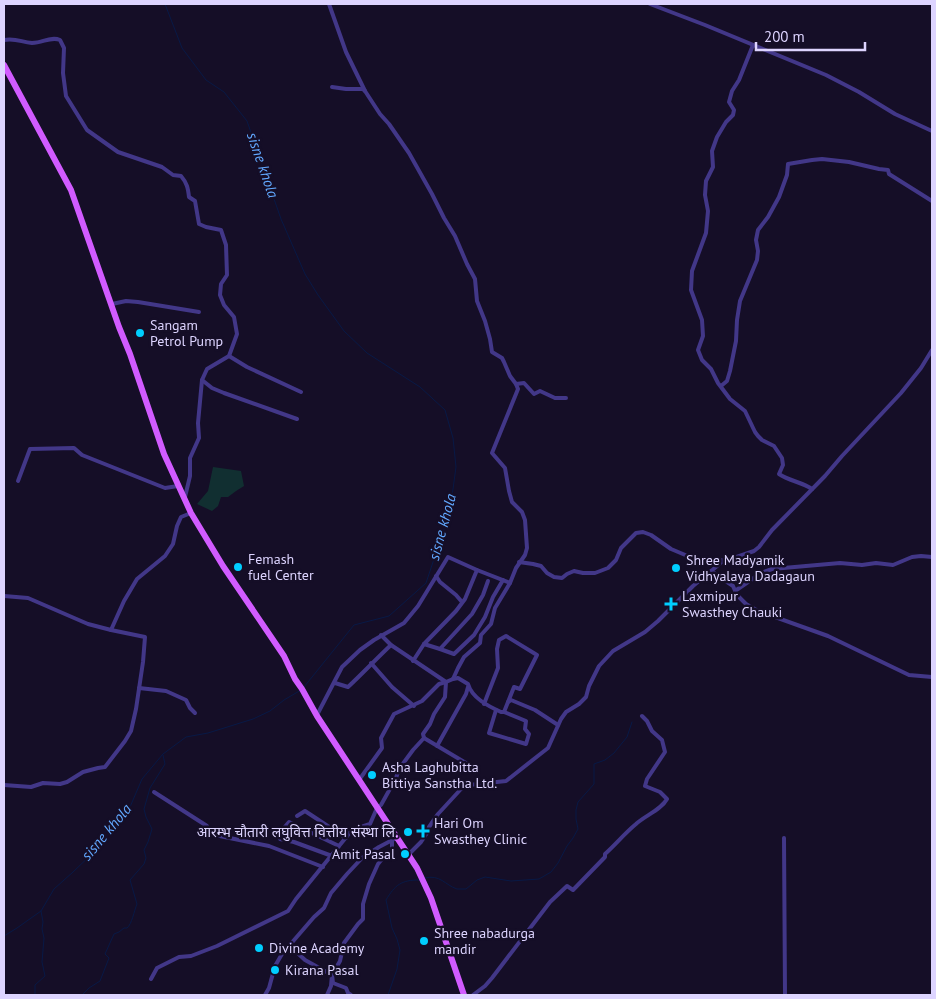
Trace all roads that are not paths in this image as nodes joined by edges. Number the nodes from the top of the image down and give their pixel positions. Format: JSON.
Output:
{"nodes":[{"id":1,"x":329,"y":4,"type":"edge"},
{"id":2,"x":652,"y":4,"type":"edge"},
{"id":3,"x":4,"y":40,"type":"edge"},
{"id":4,"x":753,"y":45,"type":"junction"},
{"id":5,"x":4,"y":65,"type":"edge"},
{"id":6,"x":332,"y":87,"type":"dead end"},
{"id":7,"x":365,"y":91,"type":"junction"},
{"id":8,"x":932,"y":131,"type":"edge"},
{"id":9,"x":932,"y":201,"type":"edge"},
{"id":10,"x":112,"y":304,"type":"junction"},
{"id":11,"x":199,"y":312,"type":"dead end"},
{"id":12,"x":932,"y":350,"type":"edge"},
{"id":13,"x":229,"y":356,"type":"junction"},
{"id":14,"x":202,"y":380,"type":"junction"},
{"id":15,"x":516,"y":384,"type":"junction"},
{"id":16,"x":721,"y":386,"type":"junction"},
{"id":17,"x":301,"y":392,"type":"dead end"},
{"id":18,"x":566,"y":398,"type":"dead end"},
{"id":19,"x":297,"y":419,"type":"dead end"},
{"id":20,"x":18,"y":481,"type":"dead end"},
{"id":21,"x":178,"y":486,"type":"junction"},
{"id":22,"x":812,"y":489,"type":"junction"},
{"id":23,"x":184,"y":500,"type":"junction"},
{"id":24,"x":191,"y":512,"type":"junction"},
{"id":25,"x":932,"y":556,"type":"edge"},
{"id":26,"x":731,"y":559,"type":"junction"},
{"id":27,"x":519,"y":562,"type":"junction"},
{"id":28,"x":477,"y":570,"type":"junction"},
{"id":29,"x":711,"y":571,"type":"junction"},
{"id":30,"x":436,"y":576,"type":"junction"},
{"id":31,"x":503,"y":580,"type":"junction"},
{"id":32,"x":488,"y":581,"type":"dead end"},
{"id":33,"x":510,"y":583,"type":"junction"},
{"id":34,"x":736,"y":591,"type":"junction"},
{"id":35,"x":4,"y":596,"type":"edge"},
{"id":36,"x":462,"y":602,"type":"junction"},
{"id":37,"x":111,"y":630,"type":"junction"},
{"id":38,"x":381,"y":635,"type":"junction"},
{"id":39,"x":424,"y":644,"type":"junction"},
{"id":40,"x":391,"y":645,"type":"junction"},
{"id":41,"x":440,"y":649,"type":"junction"},
{"id":42,"x":413,"y":660,"type":"junction"},
{"id":43,"x":371,"y":663,"type":"junction"},
{"id":44,"x":932,"y":677,"type":"edge"},
{"id":45,"x":454,"y":679,"type":"junction"},
{"id":46,"x":446,"y":682,"type":"junction"},
{"id":47,"x":335,"y":683,"type":"junction"},
{"id":48,"x":468,"y":684,"type":"junction"},
{"id":49,"x":139,"y":688,"type":"junction"},
{"id":50,"x":508,"y":702,"type":"junction"},
{"id":51,"x":484,"y":704,"type":"junction"},
{"id":52,"x":414,"y":706,"type":"junction"},
{"id":53,"x":496,"y":710,"type":"junction"},
{"id":54,"x":504,"y":712,"type":"junction"},
{"id":55,"x":195,"y":713,"type":"dead end"},
{"id":56,"x":317,"y":716,"type":"junction"},
{"id":57,"x":642,"y":716,"type":"dead end"},
{"id":58,"x":558,"y":725,"type":"junction"},
{"id":59,"x":424,"y":738,"type":"junction"},
{"id":60,"x":437,"y":746,"type":"junction"},
{"id":61,"x":471,"y":766,"type":"dead end"},
{"id":62,"x":359,"y":780,"type":"junction"},
{"id":63,"x":4,"y":785,"type":"edge"},
{"id":64,"x":154,"y":792,"type":"dead end"},
{"id":65,"x":378,"y":808,"type":"junction"},
{"id":66,"x":297,"y":816,"type":"dead end"},
{"id":67,"x":204,"y":831,"type":"dead end"},
{"id":68,"x":210,"y":834,"type":"dead end"},
{"id":69,"x":346,"y":838,"type":"junction"},
{"id":70,"x":784,"y":838,"type":"dead end"},
{"id":71,"x":395,"y":839,"type":"junction"},
{"id":72,"x":339,"y":846,"type":"junction"},
{"id":73,"x":409,"y":854,"type":"junction"},
{"id":74,"x":332,"y":856,"type":"junction"},
{"id":75,"x":323,"y":866,"type":"junction"},
{"id":76,"x":289,"y":945,"type":"junction"},
{"id":77,"x":332,"y":975,"type":"junction"},
{"id":78,"x":151,"y":979,"type":"dead end"},
{"id":79,"x":265,"y":995,"type":"edge"},
{"id":80,"x":327,"y":995,"type":"edge"},
{"id":81,"x":351,"y":995,"type":"edge"},
{"id":82,"x":464,"y":995,"type":"edge"},
{"id":83,"x":473,"y":995,"type":"edge"},
{"id":84,"x":785,"y":995,"type":"edge"}],
"edges":[{"from":1,"to":7,"type":"street"},
{"from":2,"to":4,"type":"street"},
{"from":3,"to":13,"type":"street"},
{"from":4,"to":8,"type":"street"},
{"from":4,"to":16,"type":"street"},
{"from":5,"to":10,"type":"main road"},
{"from":6,"to":7,"type":"street"},
{"from":7,"to":15,"type":"street"},
{"from":9,"to":16,"type":"street"},
{"from":10,"to":11,"type":"street"},
{"from":10,"to":21,"type":"main road"},
{"from":12,"to":22,"type":"street"},
{"from":13,"to":14,"type":"street"},
{"from":13,"to":17,"type":"street"},
{"from":14,"to":19,"type":"street"},
{"from":14,"to":23,"type":"street"},
{"from":15,"to":18,"type":"street"},
{"from":15,"to":27,"type":"street"},
{"from":16,"to":22,"type":"street"},
{"from":20,"to":21,"type":"street"},
{"from":21,"to":23,"type":"main road"},
{"from":22,"to":26,"type":"street"},
{"from":23,"to":24,"type":"main road"},
{"from":24,"to":37,"type":"street"},
{"from":24,"to":56,"type":"main road"},
{"from":25,"to":34,"type":"street"},
{"from":26,"to":27,"type":"street"},
{"from":26,"to":29,"type":"street"},
{"from":27,"to":33,"type":"street"},
{"from":28,"to":30,"type":"street"},
{"from":28,"to":31,"type":"street"},
{"from":28,"to":36,"type":"street"},
{"from":29,"to":34,"type":"street"},
{"from":29,"to":58,"type":"street"},
{"from":30,"to":36,"type":"street"},
{"from":30,"to":38,"type":"street"},
{"from":31,"to":33,"type":"street"},
{"from":31,"to":41,"type":"street"},
{"from":32,"to":41,"type":"street"},
{"from":33,"to":45,"type":"street"},
{"from":34,"to":44,"type":"street"},
{"from":35,"to":37,"type":"street"},
{"from":36,"to":39,"type":"street"},
{"from":37,"to":49,"type":"street"},
{"from":38,"to":40,"type":"street"},
{"from":38,"to":47,"type":"street"},
{"from":39,"to":41,"type":"street"},
{"from":39,"to":42,"type":"street"},
{"from":40,"to":42,"type":"street"},
{"from":40,"to":43,"type":"street"},
{"from":42,"to":46,"type":"street"},
{"from":43,"to":47,"type":"street"},
{"from":43,"to":52,"type":"street"},
{"from":45,"to":46,"type":"street"},
{"from":45,"to":48,"type":"street"},
{"from":46,"to":52,"type":"street"},
{"from":46,"to":59,"type":"street"},
{"from":47,"to":56,"type":"street"},
{"from":48,"to":51,"type":"street"},
{"from":48,"to":60,"type":"street"},
{"from":49,"to":55,"type":"street"},
{"from":49,"to":63,"type":"street"},
{"from":50,"to":51,"type":"street"},
{"from":50,"to":54,"type":"street"},
{"from":50,"to":58,"type":"street"},
{"from":51,"to":53,"type":"street"},
{"from":52,"to":62,"type":"street"},
{"from":53,"to":54,"type":"street"},
{"from":53,"to":54,"type":"street"},
{"from":56,"to":62,"type":"main road"},
{"from":57,"to":83,"type":"street"},
{"from":58,"to":73,"type":"street"},
{"from":59,"to":60,"type":"street"},
{"from":59,"to":65,"type":"street"},
{"from":60,"to":61,"type":"street"},
{"from":62,"to":65,"type":"main road"},
{"from":64,"to":67,"type":"street"},
{"from":65,"to":69,"type":"street"},
{"from":65,"to":71,"type":"main road"},
{"from":66,"to":69,"type":"street"},
{"from":68,"to":75,"type":"street"},
{"from":69,"to":72,"type":"street"},
{"from":70,"to":84,"type":"street"},
{"from":71,"to":73,"type":"main road"},
{"from":71,"to":76,"type":"street"},
{"from":71,"to":77,"type":"street"},
{"from":72,"to":74,"type":"street"},
{"from":72,"to":74,"type":"street"},
{"from":73,"to":82,"type":"main road"},
{"from":74,"to":75,"type":"street"},
{"from":75,"to":78,"type":"street"},
{"from":76,"to":77,"type":"street"},
{"from":76,"to":79,"type":"street"},
{"from":77,"to":80,"type":"street"},
{"from":77,"to":81,"type":"street"}]}
